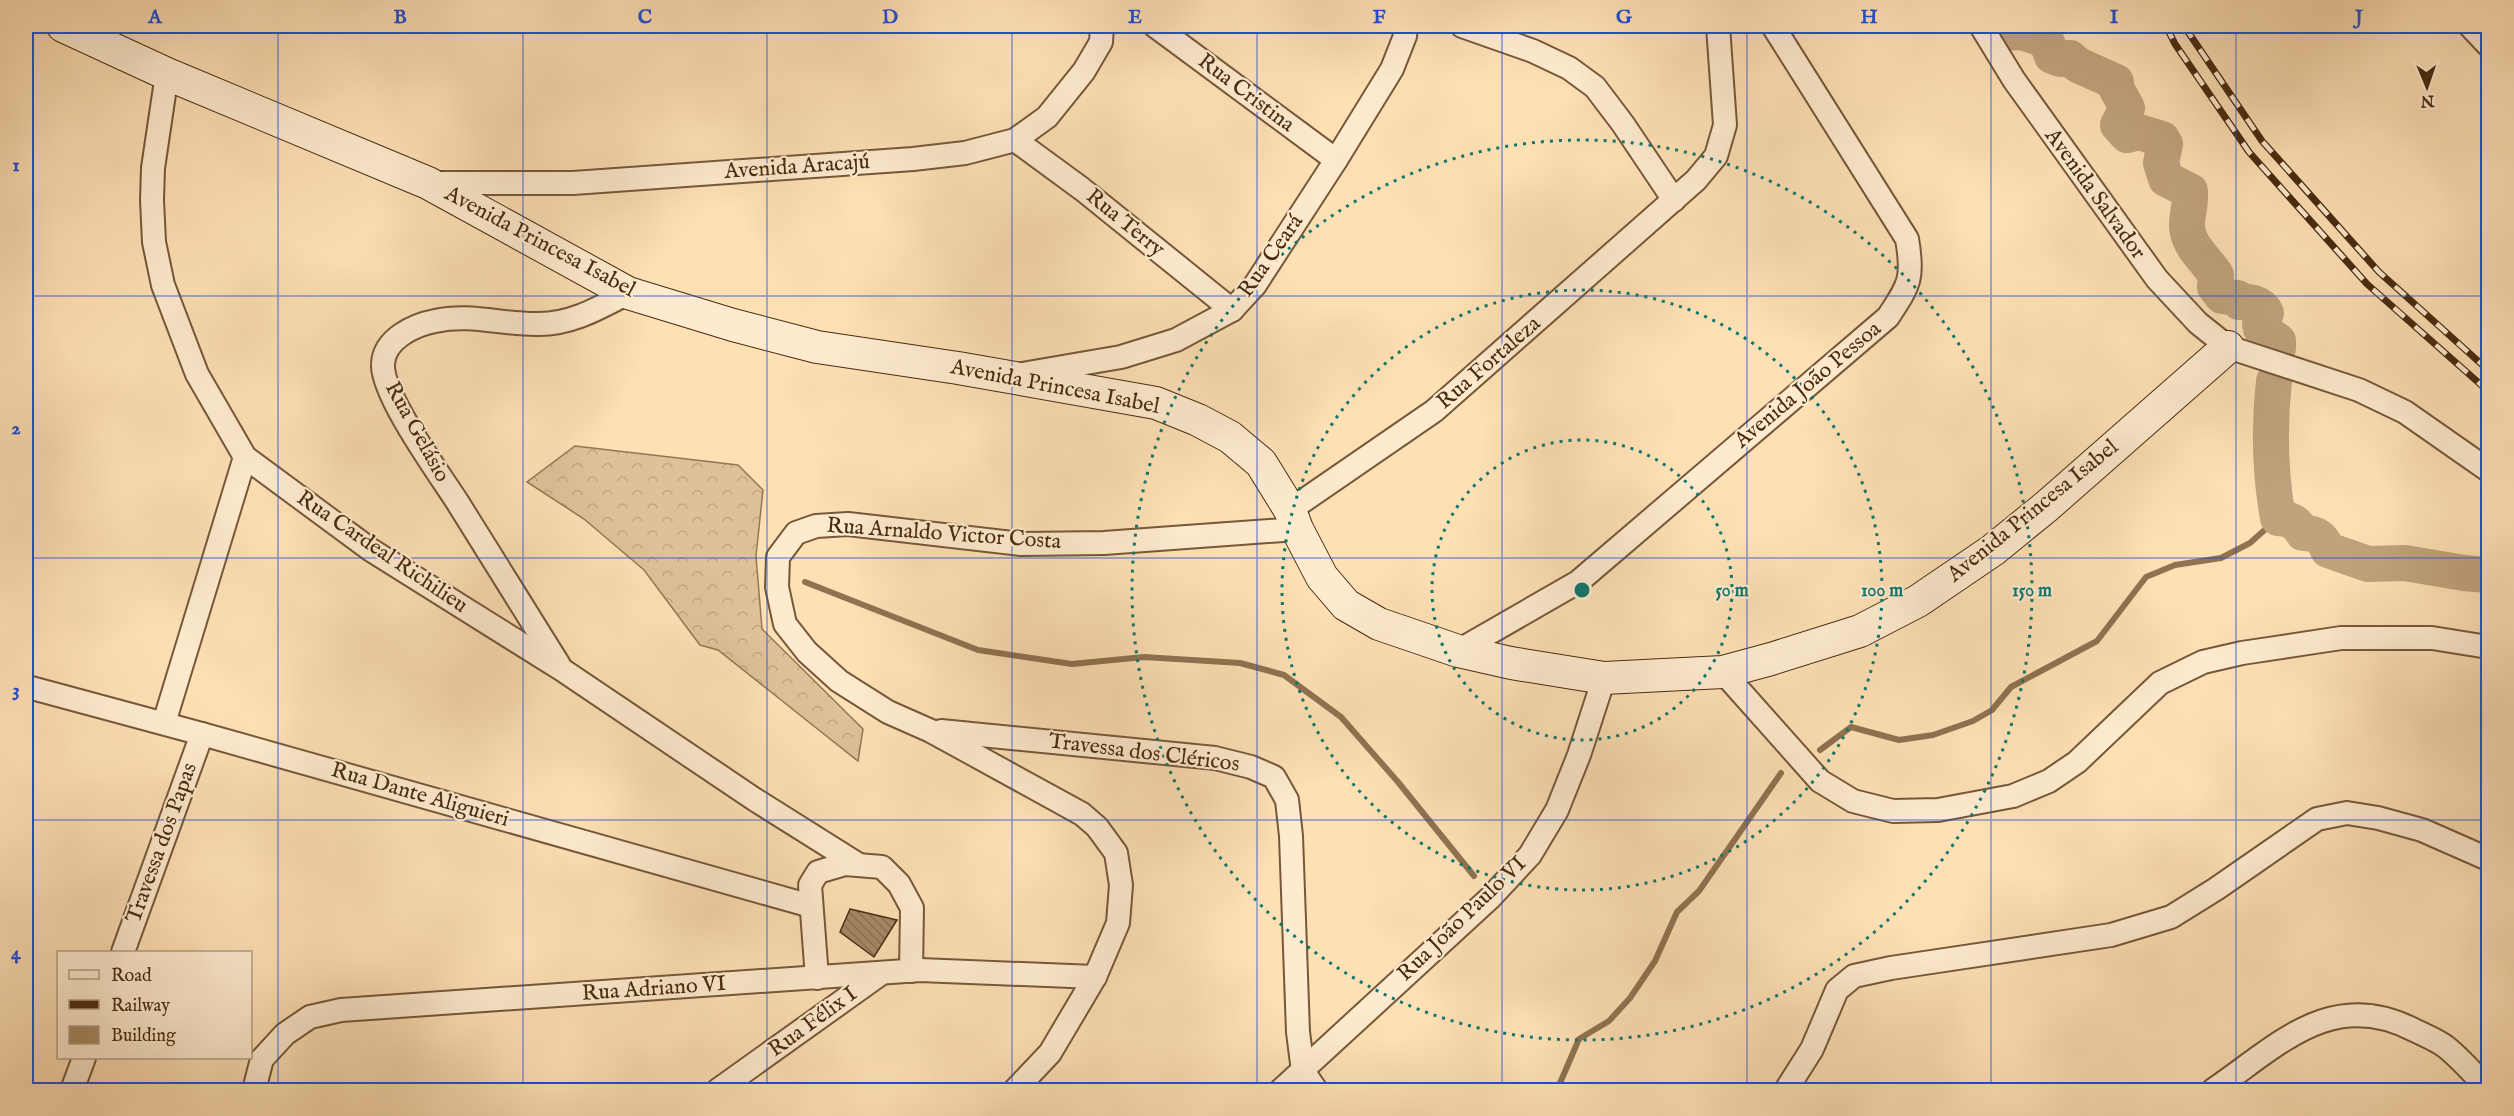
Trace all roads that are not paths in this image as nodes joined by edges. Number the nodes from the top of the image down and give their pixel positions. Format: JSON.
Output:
{"nodes":[{"id":1,"x":63,"y":26,"type":"edge"},
{"id":2,"x":1102,"y":26,"type":"edge"},
{"id":3,"x":1155,"y":26,"type":"edge"},
{"id":4,"x":1406,"y":26,"type":"edge"},
{"id":5,"x":1462,"y":26,"type":"edge"},
{"id":6,"x":1718,"y":26,"type":"edge"},
{"id":7,"x":1773,"y":26,"type":"edge"},
{"id":8,"x":1981,"y":26,"type":"edge"},
{"id":9,"x":2470,"y":26,"type":"edge"},
{"id":10,"x":2488,"y":45,"type":"edge"},
{"id":11,"x":167,"y":74,"type":"junction"},
{"id":12,"x":1016,"y":140,"type":"junction"},
{"id":13,"x":1336,"y":160,"type":"junction"},
{"id":14,"x":428,"y":183,"type":"junction"},
{"id":15,"x":1674,"y":200,"type":"junction"},
{"id":16,"x":628,"y":293,"type":"junction"},
{"id":17,"x":1232,"y":310,"type":"junction"},
{"id":18,"x":2228,"y":347,"type":"junction"},
{"id":19,"x":1006,"y":376,"type":"junction"},
{"id":20,"x":245,"y":457,"type":"junction"},
{"id":21,"x":2488,"y":470,"type":"edge"},
{"id":22,"x":1294,"y":519,"type":"junction"},
{"id":23,"x":2488,"y":647,"type":"edge"},
{"id":24,"x":1458,"y":651,"type":"junction"},
{"id":25,"x":561,"y":669,"type":"junction"},
{"id":26,"x":1723,"y":672,"type":"junction"},
{"id":27,"x":1604,"y":678,"type":"junction"},
{"id":28,"x":26,"y":684,"type":"edge"},
{"id":29,"x":164,"y":723,"type":"junction"},
{"id":30,"x":931,"y":730,"type":"junction"},
{"id":31,"x":202,"y":734,"type":"junction"},
{"id":32,"x":2488,"y":859,"type":"edge"},
{"id":33,"x":859,"y":865,"type":"junction"},
{"id":34,"x":811,"y":906,"type":"junction"},
{"id":35,"x":123,"y":951,"type":"edge"},
{"id":36,"x":911,"y":971,"type":"junction"},
{"id":37,"x":879,"y":975,"type":"junction"},
{"id":38,"x":1095,"y":977,"type":"junction"},
{"id":39,"x":817,"y":978,"type":"junction"},
{"id":40,"x":84,"y":1059,"type":"edge"},
{"id":41,"x":1304,"y":1071,"type":"junction"},
{"id":42,"x":2488,"y":1089,"type":"edge"},
{"id":43,"x":72,"y":1090,"type":"edge"},
{"id":44,"x":254,"y":1090,"type":"edge"},
{"id":45,"x":717,"y":1090,"type":"edge"},
{"id":46,"x":1015,"y":1090,"type":"edge"},
{"id":47,"x":1281,"y":1090,"type":"edge"},
{"id":48,"x":1316,"y":1090,"type":"edge"},
{"id":49,"x":1786,"y":1090,"type":"edge"},
{"id":50,"x":2214,"y":1090,"type":"edge"}],
"edges":[{"from":1,"to":11,"type":"street","name":"Avenida Princesa Isabel"},
{"from":2,"to":12,"type":"street","name":"Avenida Aracajú"},
{"from":3,"to":13,"type":"street","name":"Rua Cristina"},
{"from":4,"to":13,"type":"street","name":"Rua Ceará"},
{"from":5,"to":15,"type":"street"},
{"from":6,"to":15,"type":"street","name":"Rua Fortaleza"},
{"from":7,"to":24,"type":"street","name":"Avenida João Pessoa"},
{"from":8,"to":18,"type":"street","name":"Avenida Salvador"},
{"from":9,"to":10,"type":"street"},
{"from":11,"to":14,"type":"street","name":"Avenida Princesa Isabel"},
{"from":11,"to":20,"type":"street","name":"Rua Cardeal Richilieu"},
{"from":12,"to":14,"type":"street","name":"Avenida Aracajú"},
{"from":12,"to":17,"type":"street","name":"Rua Terry"},
{"from":13,"to":17,"type":"street","name":"Rua Ceará"},
{"from":14,"to":16,"type":"street","name":"Avenida Princesa Isabel"},
{"from":15,"to":22,"type":"street","name":"Rua Fortaleza"},
{"from":16,"to":19,"type":"street","name":"Avenida Princesa Isabel"},
{"from":16,"to":25,"type":"street","name":"Rua Gelásio"},
{"from":17,"to":19,"type":"street","name":"Rua Ceará"},
{"from":18,"to":21,"type":"street"},
{"from":18,"to":26,"type":"street","name":"Avenida Princesa Isabel"},
{"from":19,"to":22,"type":"street","name":"Avenida Princesa Isabel"},
{"from":20,"to":25,"type":"street","name":"Rua Cardeal Richilieu"},
{"from":20,"to":29,"type":"street"},
{"from":22,"to":24,"type":"street","name":"Avenida Princesa Isabel"},
{"from":22,"to":30,"type":"street","name":"Rua Arnaldo Victor Costa"},
{"from":23,"to":26,"type":"street"},
{"from":24,"to":27,"type":"street","name":"Avenida Princesa Isabel"},
{"from":25,"to":33,"type":"street","name":"Rua Cardeal Richilieu"},
{"from":26,"to":27,"type":"street","name":"Avenida Princesa Isabel"},
{"from":27,"to":41,"type":"street","name":"Rua João Paulo VI"},
{"from":28,"to":29,"type":"street","name":"Rua Dante Aliguieri"},
{"from":29,"to":31,"type":"street","name":"Rua Dante Aliguieri"},
{"from":30,"to":38,"type":"street","name":"Rua Arnaldo Victor Costa"},
{"from":30,"to":41,"type":"street","name":"Travessa dos Cléricos"},
{"from":31,"to":34,"type":"street","name":"Rua Dante Aliguieri"},
{"from":31,"to":35,"type":"street","name":"Travessa dos Papas"},
{"from":32,"to":49,"type":"street"},
{"from":33,"to":34,"type":"street"},
{"from":33,"to":36,"type":"street"},
{"from":34,"to":39,"type":"street"},
{"from":36,"to":37,"type":"street","name":"Rua Adriano VI"},
{"from":36,"to":38,"type":"street","name":"Rua Adriano VI"},
{"from":37,"to":39,"type":"street","name":"Rua Adriano VI"},
{"from":37,"to":45,"type":"street","name":"Rua Félix I"},
{"from":38,"to":46,"type":"street","name":"Rua Arnaldo Victor Costa"},
{"from":39,"to":44,"type":"street","name":"Rua Adriano VI"},
{"from":40,"to":43,"type":"street"},
{"from":41,"to":47,"type":"street","name":"Rua João Paulo VI"},
{"from":41,"to":48,"type":"street"},
{"from":42,"to":50,"type":"street"}]}
